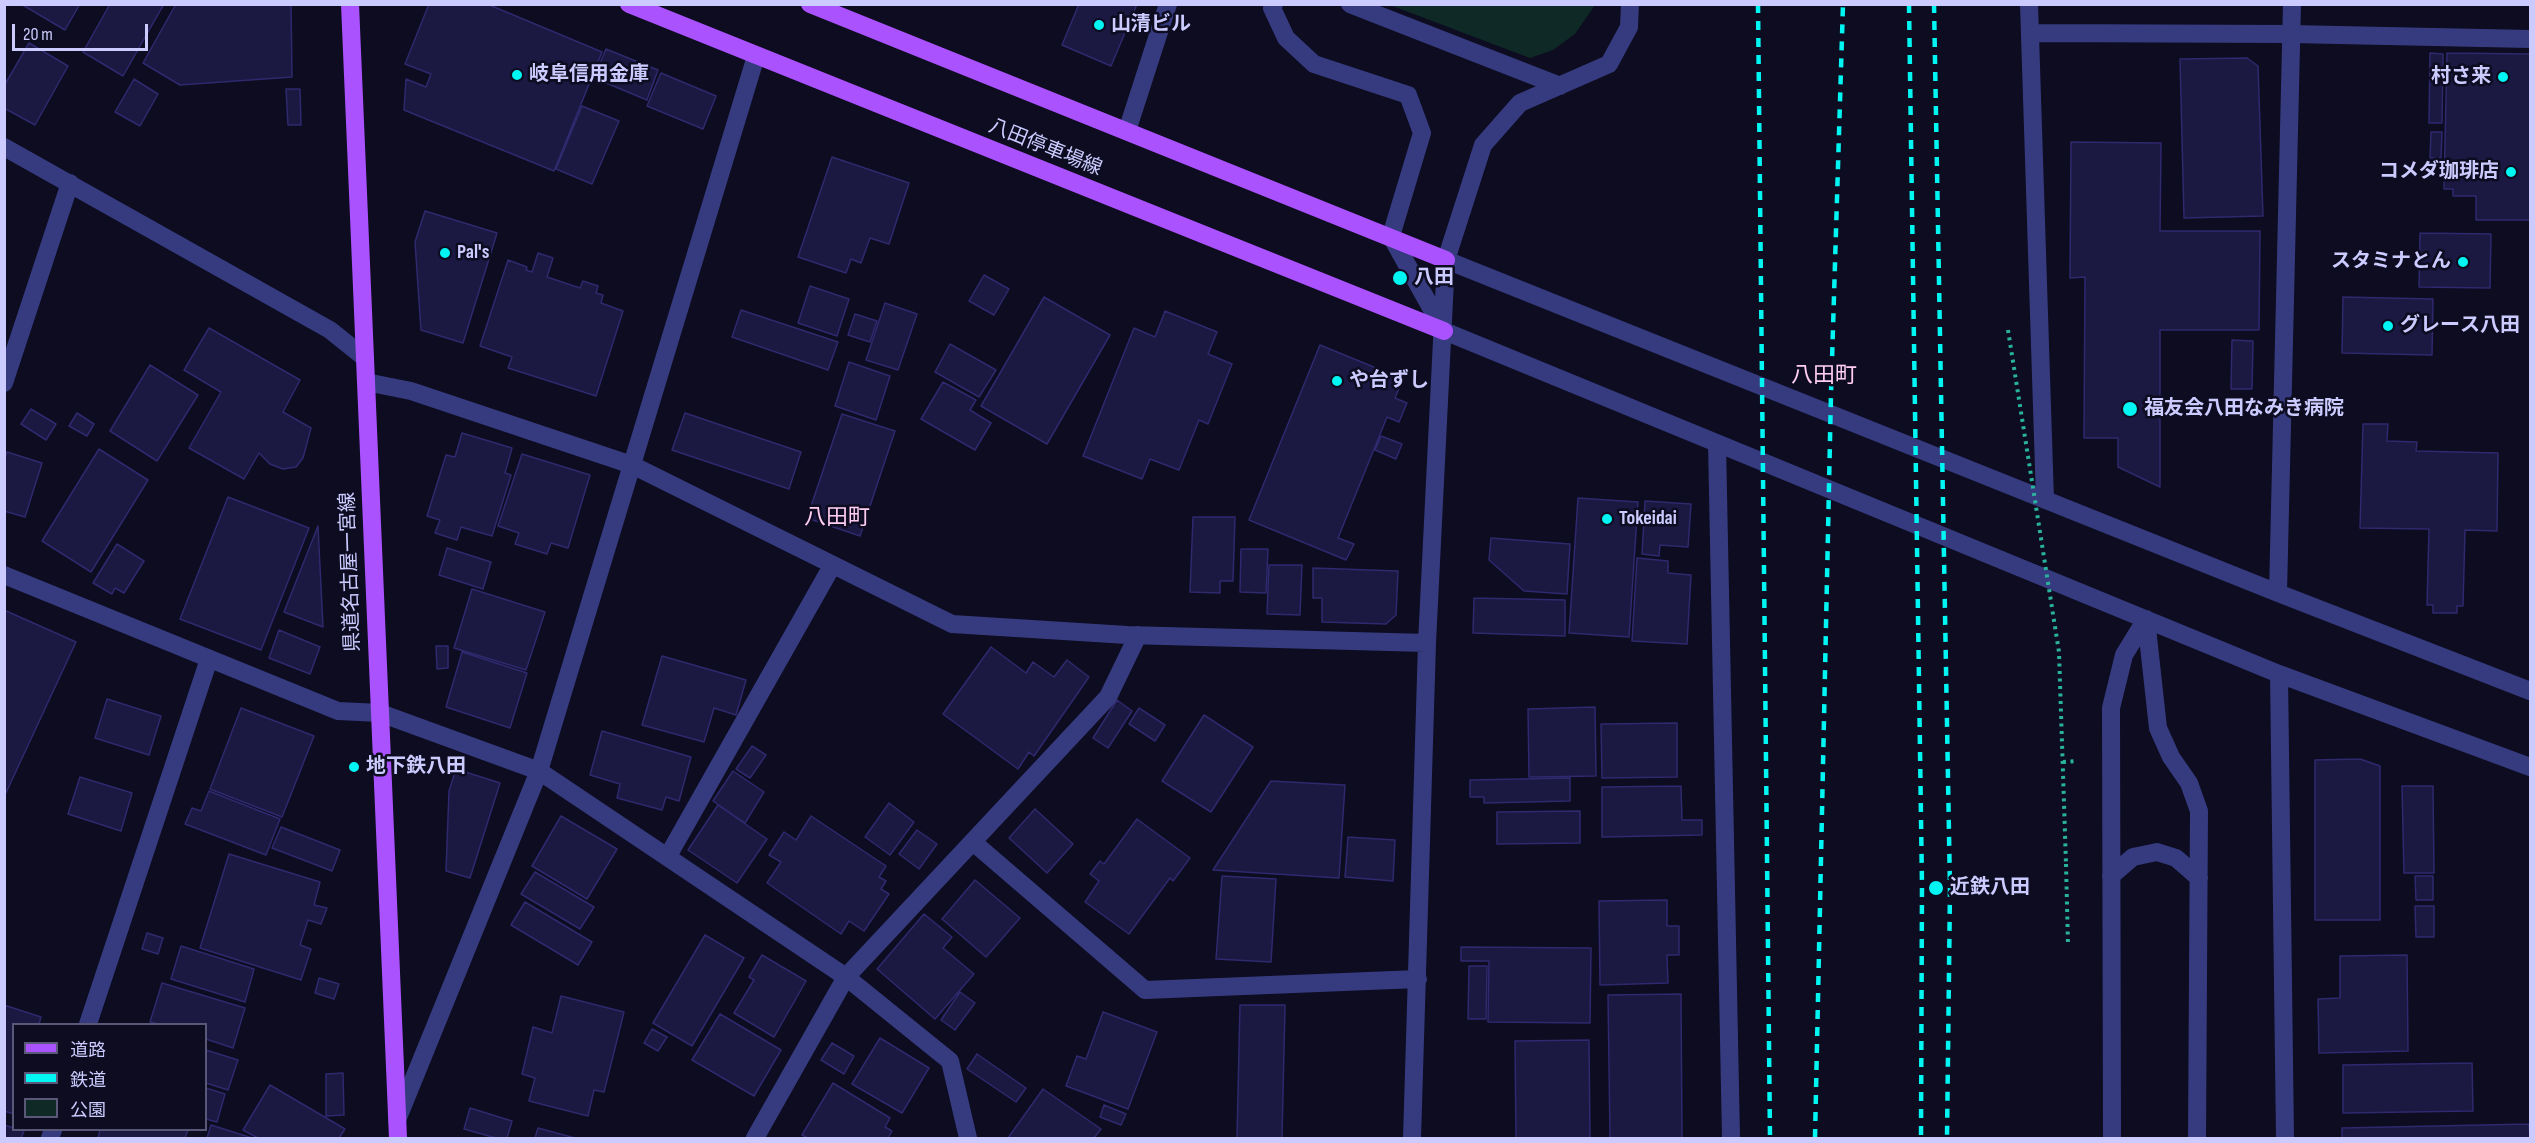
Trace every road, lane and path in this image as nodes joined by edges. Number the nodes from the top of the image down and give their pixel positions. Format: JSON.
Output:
{"nodes":[{"id":1,"x":350,"y":4,"type":"edge"},
{"id":2,"x":629,"y":4,"type":"edge"},
{"id":3,"x":810,"y":4,"type":"edge"},
{"id":4,"x":1168,"y":4,"type":"edge"},
{"id":5,"x":1274,"y":4,"type":"edge"},
{"id":6,"x":1350,"y":4,"type":"edge"},
{"id":7,"x":1630,"y":4,"type":"edge"},
{"id":8,"x":2029,"y":4,"type":"edge"},
{"id":9,"x":2292,"y":4,"type":"edge"},
{"id":10,"x":2030,"y":33,"type":"junction"},
{"id":11,"x":2291,"y":34,"type":"junction"},
{"id":12,"x":2530,"y":39,"type":"edge"},
{"id":13,"x":756,"y":56,"type":"junction"},
{"id":14,"x":1560,"y":86,"type":"junction"},
{"id":15,"x":1127,"y":131,"type":"junction"},
{"id":16,"x":4,"y":147,"type":"edge"},
{"id":17,"x":70,"y":183,"type":"junction"},
{"id":18,"x":1390,"y":236,"type":"junction"},
{"id":19,"x":1446,"y":260,"type":"junction"},
{"id":20,"x":2008,"y":330,"type":"dead end"},
{"id":21,"x":1444,"y":331,"type":"junction"},
{"id":22,"x":365,"y":358,"type":"junction"},
{"id":23,"x":366,"y":382,"type":"junction"},
{"id":24,"x":4,"y":383,"type":"edge"},
{"id":25,"x":1717,"y":443,"type":"junction"},
{"id":26,"x":632,"y":465,"type":"junction"},
{"id":27,"x":2045,"y":500,"type":"junction"},
{"id":28,"x":832,"y":566,"type":"junction"},
{"id":29,"x":4,"y":575,"type":"edge"},
{"id":30,"x":2278,"y":593,"type":"junction"},
{"id":31,"x":2146,"y":619,"type":"junction"},
{"id":32,"x":1138,"y":635,"type":"junction"},
{"id":33,"x":1427,"y":643,"type":"junction"},
{"id":34,"x":209,"y":659,"type":"junction"},
{"id":35,"x":2279,"y":674,"type":"junction"},
{"id":36,"x":2530,"y":691,"type":"edge"},
{"id":37,"x":380,"y":713,"type":"junction"},
{"id":38,"x":2530,"y":766,"type":"edge"},
{"id":39,"x":539,"y":771,"type":"junction"},
{"id":40,"x":973,"y":842,"type":"junction"},
{"id":41,"x":668,"y":856,"type":"junction"},
{"id":42,"x":2111,"y":876,"type":"junction"},
{"id":43,"x":2199,"y":878,"type":"junction"},
{"id":44,"x":2068,"y":945,"type":"dead end"},
{"id":45,"x":846,"y":976,"type":"junction"},
{"id":46,"x":1418,"y":979,"type":"junction"},
{"id":47,"x":88,"y":1023,"type":"edge"},
{"id":48,"x":397,"y":1120,"type":"junction"},
{"id":49,"x":398,"y":1138,"type":"edge"},
{"id":50,"x":754,"y":1138,"type":"edge"},
{"id":51,"x":968,"y":1138,"type":"edge"},
{"id":52,"x":1412,"y":1138,"type":"edge"},
{"id":53,"x":1731,"y":1138,"type":"edge"},
{"id":54,"x":2112,"y":1138,"type":"edge"},
{"id":55,"x":2197,"y":1138,"type":"edge"},
{"id":56,"x":2285,"y":1138,"type":"edge"}],
"edges":[{"from":1,"to":22,"type":"main road","name":"県道名古屋一宮線"},
{"from":2,"to":13,"type":"main road","name":"八田停車場線"},
{"from":3,"to":15,"type":"main road"},
{"from":4,"to":15,"type":"street"},
{"from":5,"to":18,"type":"street"},
{"from":6,"to":14,"type":"street"},
{"from":7,"to":14,"type":"street"},
{"from":8,"to":10,"type":"street"},
{"from":9,"to":11,"type":"street"},
{"from":10,"to":11,"type":"street"},
{"from":10,"to":27,"type":"street"},
{"from":11,"to":12,"type":"street"},
{"from":11,"to":30,"type":"street"},
{"from":13,"to":21,"type":"main road","name":"八田停車場線"},
{"from":13,"to":26,"type":"street"},
{"from":14,"to":19,"type":"street"},
{"from":15,"to":18,"type":"main road"},
{"from":16,"to":17,"type":"street"},
{"from":17,"to":22,"type":"street"},
{"from":17,"to":24,"type":"street"},
{"from":18,"to":19,"type":"main road"},
{"from":18,"to":21,"type":"street"},
{"from":19,"to":21,"type":"street"},
{"from":19,"to":27,"type":"street"},
{"from":20,"to":44,"type":"path","bridge":true},
{"from":21,"to":25,"type":"street"},
{"from":21,"to":33,"type":"street"},
{"from":22,"to":23,"type":"main road","name":"県道名古屋一宮線"},
{"from":23,"to":26,"type":"street"},
{"from":23,"to":37,"type":"main road","name":"県道名古屋一宮線"},
{"from":25,"to":31,"type":"street"},
{"from":25,"to":53,"type":"street"},
{"from":26,"to":28,"type":"street"},
{"from":26,"to":39,"type":"street"},
{"from":27,"to":30,"type":"street"},
{"from":28,"to":32,"type":"street"},
{"from":28,"to":41,"type":"street"},
{"from":29,"to":34,"type":"street"},
{"from":30,"to":36,"type":"street"},
{"from":31,"to":35,"type":"street"},
{"from":31,"to":42,"type":"street"},
{"from":31,"to":43,"type":"street"},
{"from":32,"to":33,"type":"street"},
{"from":32,"to":40,"type":"street"},
{"from":33,"to":46,"type":"street"},
{"from":34,"to":37,"type":"street"},
{"from":34,"to":47,"type":"street"},
{"from":35,"to":38,"type":"street"},
{"from":35,"to":56,"type":"street"},
{"from":37,"to":39,"type":"street"},
{"from":37,"to":48,"type":"main road","name":"県道名古屋一宮線"},
{"from":39,"to":41,"type":"street"},
{"from":39,"to":48,"type":"street"},
{"from":40,"to":45,"type":"street"},
{"from":40,"to":46,"type":"street"},
{"from":41,"to":45,"type":"street"},
{"from":42,"to":43,"type":"street"},
{"from":42,"to":54,"type":"street"},
{"from":43,"to":55,"type":"street"},
{"from":45,"to":50,"type":"street"},
{"from":45,"to":51,"type":"street"},
{"from":46,"to":52,"type":"street"},
{"from":48,"to":49,"type":"main road","name":"県道名古屋一宮線"}]}
